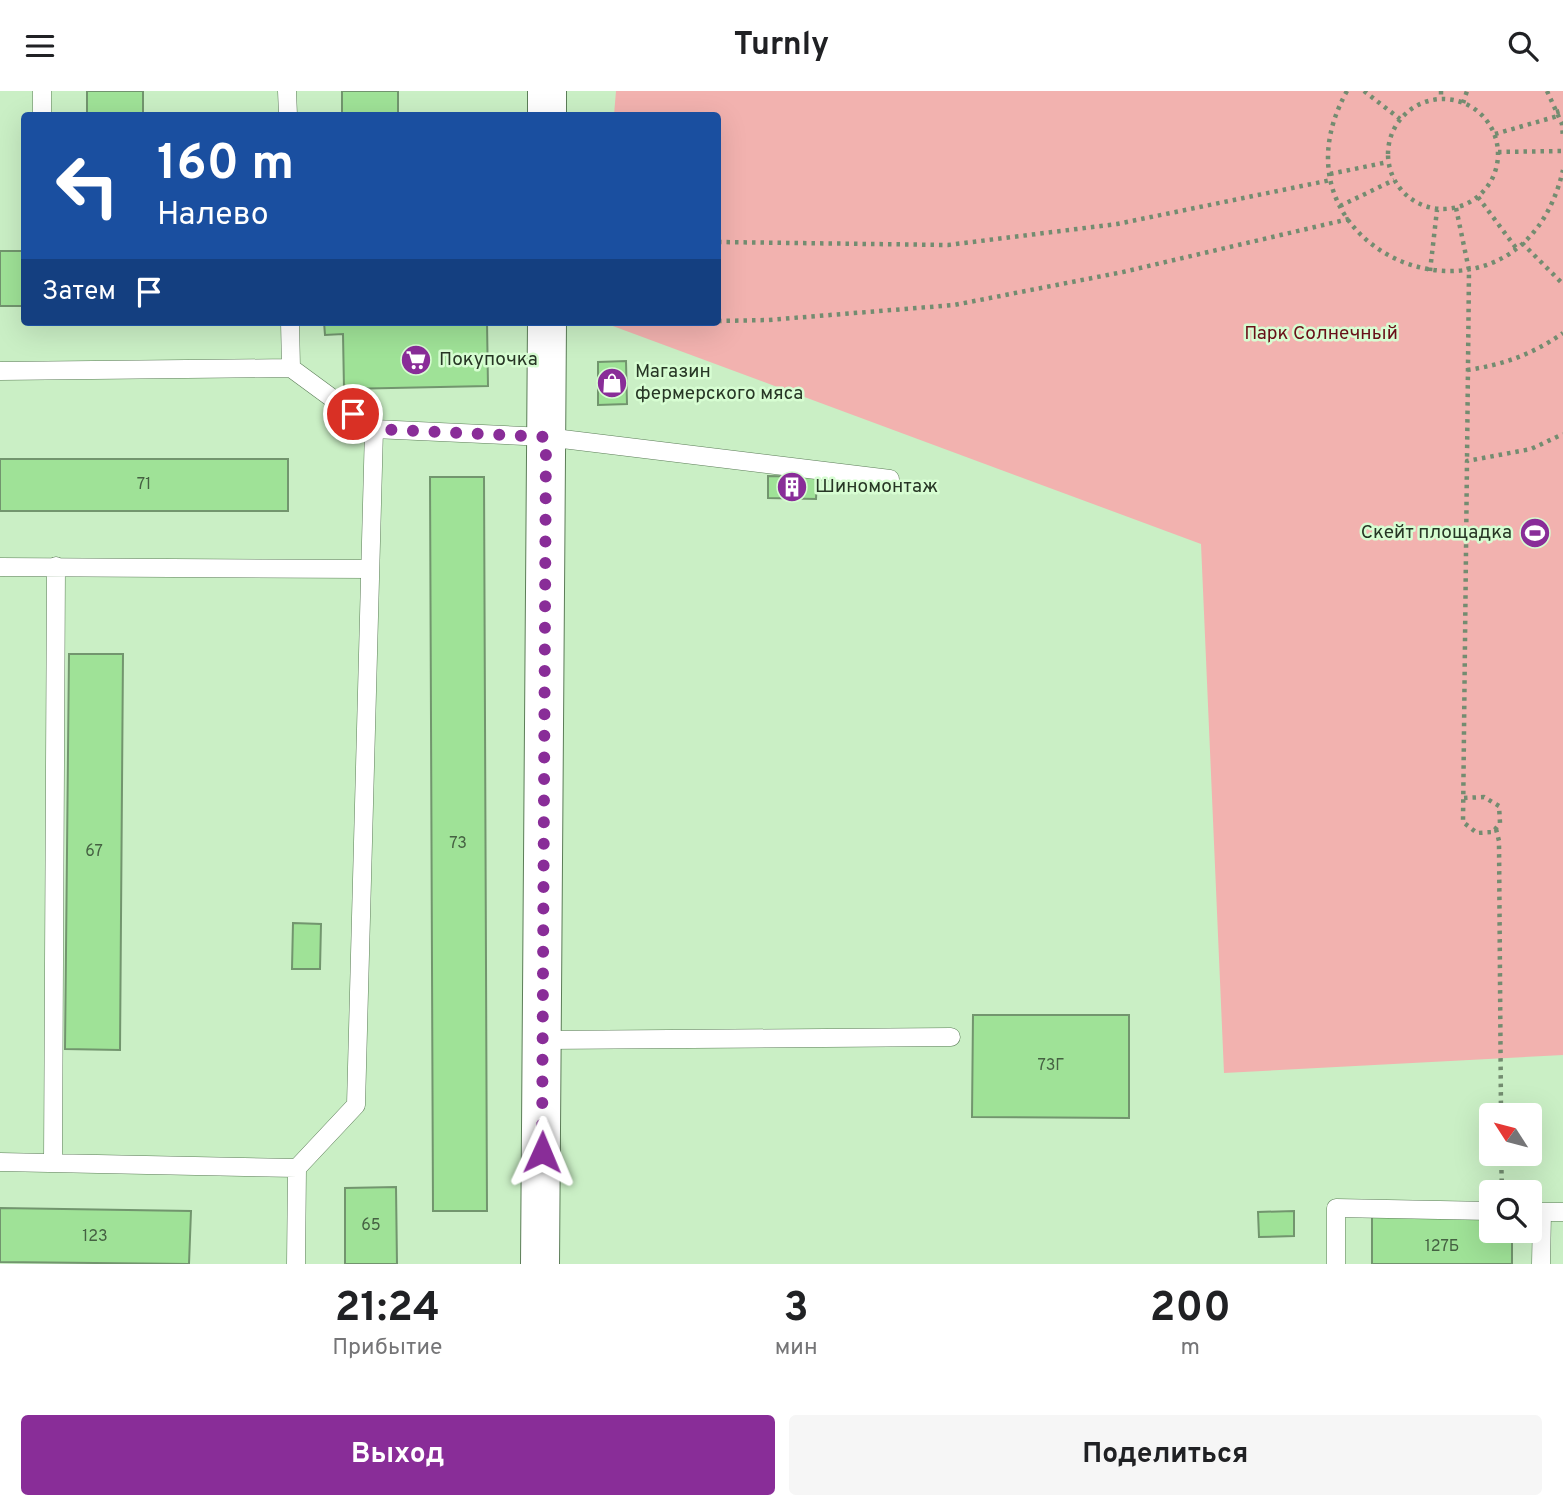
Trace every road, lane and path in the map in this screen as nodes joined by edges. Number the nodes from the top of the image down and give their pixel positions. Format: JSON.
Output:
{"nodes":[{"id":1,"x":42,"y":91,"type":"edge"},
{"id":2,"x":287,"y":91,"type":"edge"},
{"id":3,"x":547,"y":91,"type":"edge"},
{"id":4,"x":1347,"y":91,"type":"edge"},
{"id":5,"x":1364,"y":91,"type":"edge"},
{"id":6,"x":1441,"y":91,"type":"edge"},
{"id":7,"x":1467,"y":91,"type":"edge"},
{"id":8,"x":1547,"y":91,"type":"edge"},
{"id":9,"x":1441,"y":99,"type":"junction"},
{"id":10,"x":1463,"y":103,"type":"junction"},
{"id":11,"x":1563,"y":110,"type":"edge"},
{"id":12,"x":42,"y":112,"type":"edge"},
{"id":13,"x":288,"y":112,"type":"edge"},
{"id":14,"x":547,"y":112,"type":"edge"},
{"id":15,"x":1557,"y":114,"type":"junction"},
{"id":16,"x":1401,"y":119,"type":"junction"},
{"id":17,"x":1495,"y":134,"type":"junction"},
{"id":18,"x":1563,"y":138,"type":"edge"},
{"id":19,"x":1563,"y":151,"type":"edge"},
{"id":20,"x":1498,"y":152,"type":"junction"},
{"id":21,"x":1388,"y":162,"type":"junction"},
{"id":22,"x":1563,"y":170,"type":"edge"},
{"id":23,"x":1330,"y":177,"type":"junction"},
{"id":24,"x":1394,"y":180,"type":"junction"},
{"id":25,"x":1479,"y":197,"type":"junction"},
{"id":26,"x":1340,"y":206,"type":"junction"},
{"id":27,"x":1456,"y":208,"type":"junction"},
{"id":28,"x":1437,"y":210,"type":"junction"},
{"id":29,"x":1349,"y":219,"type":"junction"},
{"id":30,"x":721,"y":242,"type":"edge"},
{"id":31,"x":1522,"y":243,"type":"junction"},
{"id":32,"x":1516,"y":248,"type":"junction"},
{"id":33,"x":1469,"y":270,"type":"junction"},
{"id":34,"x":1430,"y":271,"type":"junction"},
{"id":35,"x":1563,"y":284,"type":"edge"},
{"id":36,"x":721,"y":321,"type":"edge"},
{"id":37,"x":290,"y":326,"type":"edge"},
{"id":38,"x":547,"y":326,"type":"edge"},
{"id":39,"x":1563,"y":333,"type":"edge"},
{"id":40,"x":291,"y":368,"type":"junction"},
{"id":41,"x":1467,"y":370,"type":"junction"},
{"id":42,"x":0,"y":371,"type":"edge"},
{"id":43,"x":374,"y":429,"type":"junction"},
{"id":44,"x":1563,"y":434,"type":"edge"},
{"id":45,"x":546,"y":437,"type":"junction"},
{"id":46,"x":1467,"y":461,"type":"junction"},
{"id":47,"x":890,"y":479,"type":"dead end"},
{"id":48,"x":56,"y":566,"type":"junction"},
{"id":49,"x":0,"y":567,"type":"edge"},
{"id":50,"x":369,"y":569,"type":"junction"},
{"id":51,"x":1464,"y":799,"type":"junction"},
{"id":52,"x":1496,"y":828,"type":"junction"},
{"id":53,"x":951,"y":1037,"type":"dead end"},
{"id":54,"x":543,"y":1040,"type":"junction"},
{"id":55,"x":1501,"y":1103,"type":"edge"},
{"id":56,"x":0,"y":1162,"type":"edge"},
{"id":57,"x":53,"y":1163,"type":"junction"},
{"id":58,"x":297,"y":1168,"type":"junction"},
{"id":59,"x":1479,"y":1211,"type":"edge"},
{"id":60,"x":1542,"y":1212,"type":"edge"},
{"id":61,"x":1563,"y":1212,"type":"edge"},
{"id":62,"x":1539,"y":1243,"type":"edge"},
{"id":63,"x":296,"y":1264,"type":"edge"},
{"id":64,"x":540,"y":1264,"type":"edge"},
{"id":65,"x":1336,"y":1264,"type":"edge"},
{"id":66,"x":1541,"y":1264,"type":"edge"}],
"edges":[{"from":1,"to":12,"type":"lane"},
{"from":2,"to":13,"type":"lane"},
{"from":3,"to":14,"type":"street"},
{"from":4,"to":23,"type":"path"},
{"from":5,"to":16,"type":"path"},
{"from":6,"to":9,"type":"path"},
{"from":7,"to":10,"type":"path"},
{"from":8,"to":15,"type":"path"},
{"from":9,"to":10,"type":"path"},
{"from":9,"to":16,"type":"path"},
{"from":10,"to":17,"type":"path"},
{"from":11,"to":15,"type":"path"},
{"from":15,"to":17,"type":"path"},
{"from":15,"to":18,"type":"path"},
{"from":16,"to":21,"type":"path"},
{"from":17,"to":20,"type":"path"},
{"from":19,"to":20,"type":"path"},
{"from":20,"to":25,"type":"path"},
{"from":21,"to":23,"type":"path"},
{"from":21,"to":24,"type":"path"},
{"from":22,"to":31,"type":"path"},
{"from":23,"to":26,"type":"path"},
{"from":23,"to":30,"type":"path"},
{"from":24,"to":26,"type":"path"},
{"from":24,"to":28,"type":"path"},
{"from":25,"to":27,"type":"path"},
{"from":25,"to":32,"type":"path"},
{"from":26,"to":29,"type":"path"},
{"from":27,"to":28,"type":"path"},
{"from":27,"to":33,"type":"path"},
{"from":28,"to":34,"type":"path"},
{"from":29,"to":34,"type":"path"},
{"from":29,"to":36,"type":"path"},
{"from":31,"to":32,"type":"path"},
{"from":31,"to":35,"type":"path"},
{"from":32,"to":33,"type":"path"},
{"from":33,"to":34,"type":"path"},
{"from":33,"to":41,"type":"path"},
{"from":37,"to":40,"type":"lane"},
{"from":38,"to":45,"type":"street"},
{"from":39,"to":41,"type":"path"},
{"from":40,"to":42,"type":"lane"},
{"from":40,"to":43,"type":"lane"},
{"from":41,"to":46,"type":"path"},
{"from":43,"to":45,"type":"lane"},
{"from":43,"to":50,"type":"lane"},
{"from":44,"to":46,"type":"path"},
{"from":45,"to":47,"type":"lane"},
{"from":45,"to":54,"type":"street"},
{"from":46,"to":51,"type":"path"},
{"from":48,"to":49,"type":"lane"},
{"from":48,"to":50,"type":"lane"},
{"from":48,"to":57,"type":"lane"},
{"from":50,"to":58,"type":"lane"},
{"from":51,"to":52,"type":"path"},
{"from":51,"to":52,"type":"path"},
{"from":52,"to":55,"type":"path"},
{"from":53,"to":54,"type":"lane"},
{"from":54,"to":64,"type":"street"},
{"from":56,"to":57,"type":"lane"},
{"from":57,"to":58,"type":"lane"},
{"from":58,"to":63,"type":"lane"},
{"from":59,"to":65,"type":"lane"},
{"from":60,"to":61,"type":"lane"},
{"from":62,"to":66,"type":"lane"}]}
